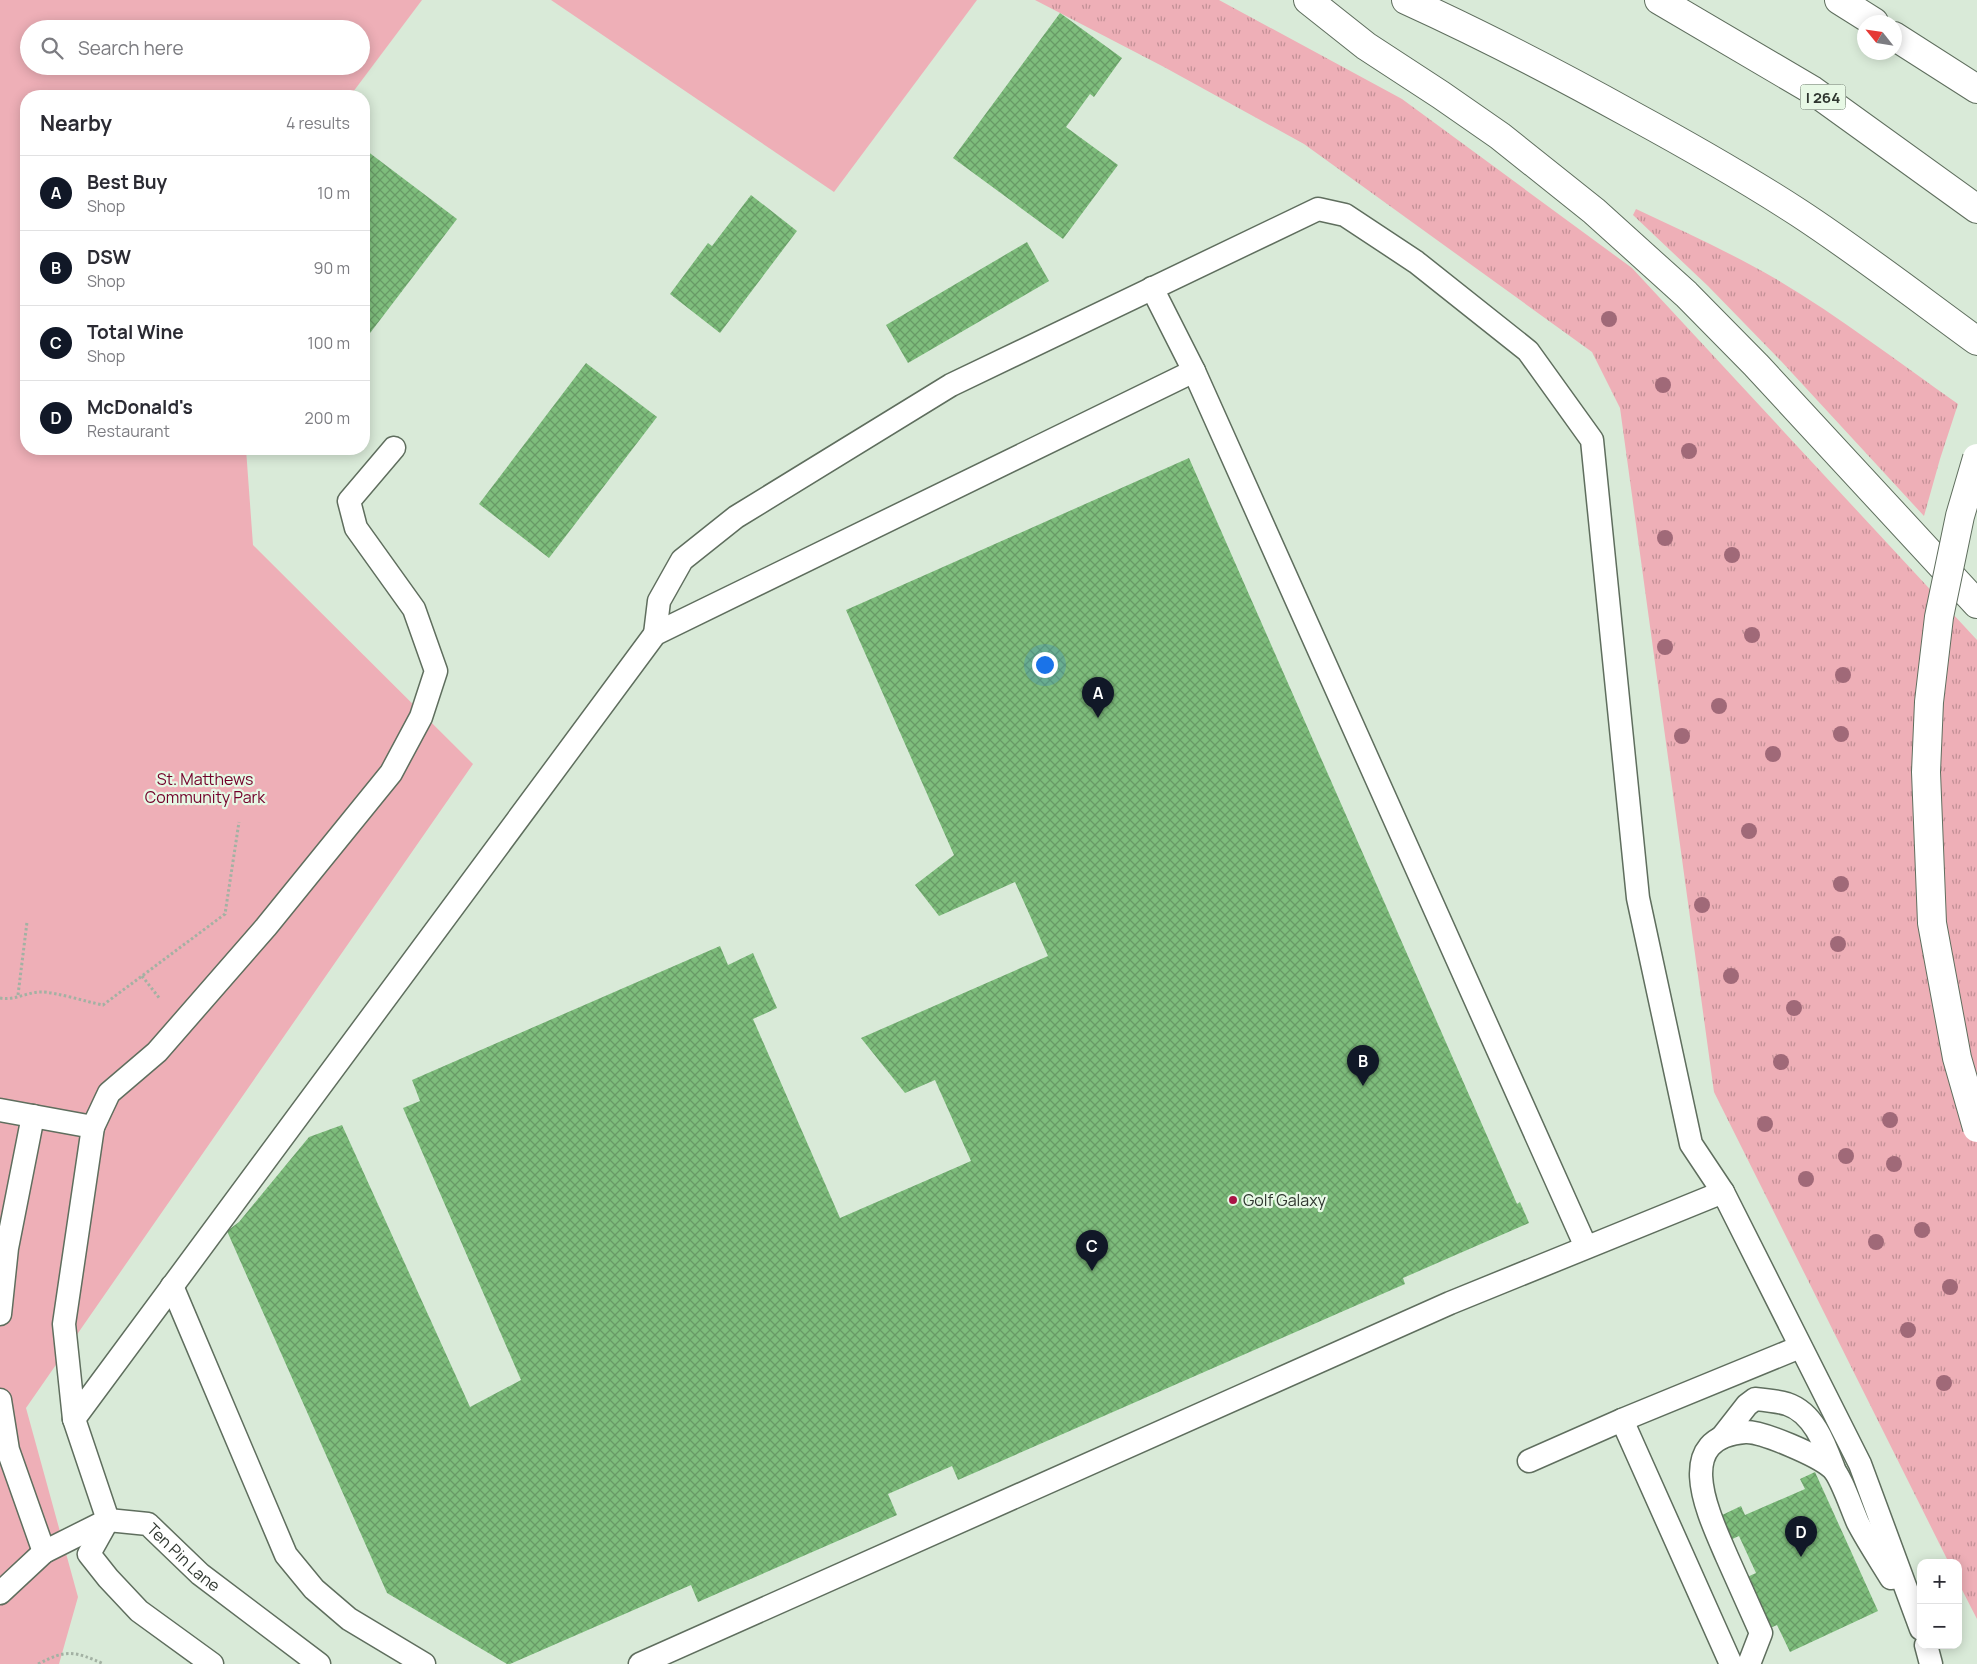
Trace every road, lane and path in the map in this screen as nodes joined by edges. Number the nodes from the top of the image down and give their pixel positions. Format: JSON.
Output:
{"nodes":[{"id":1,"x":1308,"y":0,"type":"edge"},
{"id":2,"x":1406,"y":0,"type":"edge"},
{"id":3,"x":1659,"y":0,"type":"edge"},
{"id":4,"x":1839,"y":0,"type":"edge"},
{"id":5,"x":1863,"y":15,"type":"edge"},
{"id":6,"x":1902,"y":41,"type":"edge"},
{"id":7,"x":1977,"y":88,"type":"edge"},
{"id":8,"x":1977,"y":209,"type":"edge"},
{"id":9,"x":1152,"y":288,"type":"junction"},
{"id":10,"x":1977,"y":341,"type":"edge"},
{"id":11,"x":1194,"y":371,"type":"junction"},
{"id":12,"x":394,"y":448,"type":"dead end"},
{"id":13,"x":1977,"y":458,"type":"edge"},
{"id":14,"x":1977,"y":604,"type":"edge"},
{"id":15,"x":655,"y":634,"type":"junction"},
{"id":16,"x":239,"y":822,"type":"dead end"},
{"id":17,"x":27,"y":922,"type":"dead end"},
{"id":18,"x":18,"y":995,"type":"junction"},
{"id":19,"x":0,"y":998,"type":"edge"},
{"id":20,"x":0,"y":1110,"type":"edge"},
{"id":21,"x":33,"y":1116,"type":"junction"},
{"id":22,"x":93,"y":1127,"type":"junction"},
{"id":23,"x":1977,"y":1128,"type":"edge"},
{"id":24,"x":1723,"y":1192,"type":"junction"},
{"id":25,"x":1586,"y":1248,"type":"junction"},
{"id":26,"x":172,"y":1286,"type":"junction"},
{"id":27,"x":0,"y":1314,"type":"edge"},
{"id":28,"x":1800,"y":1348,"type":"junction"},
{"id":29,"x":0,"y":1400,"type":"edge"},
{"id":30,"x":74,"y":1419,"type":"junction"},
{"id":31,"x":1622,"y":1420,"type":"junction"},
{"id":32,"x":1722,"y":1437,"type":"junction"},
{"id":33,"x":1529,"y":1461,"type":"dead end"},
{"id":34,"x":1834,"y":1469,"type":"junction"},
{"id":35,"x":108,"y":1520,"type":"junction"},
{"id":36,"x":44,"y":1552,"type":"junction"},
{"id":37,"x":0,"y":1593,"type":"edge"},
{"id":38,"x":1917,"y":1618,"type":"edge"},
{"id":39,"x":1917,"y":1622,"type":"edge"},
{"id":40,"x":1927,"y":1649,"type":"edge"},
{"id":41,"x":38,"y":1664,"type":"edge"},
{"id":42,"x":104,"y":1664,"type":"edge"},
{"id":43,"x":212,"y":1664,"type":"edge"},
{"id":44,"x":319,"y":1664,"type":"edge"},
{"id":45,"x":424,"y":1664,"type":"edge"},
{"id":46,"x":640,"y":1664,"type":"edge"},
{"id":47,"x":1731,"y":1664,"type":"edge"},
{"id":48,"x":1749,"y":1664,"type":"edge"},
{"id":49,"x":1931,"y":1664,"type":"edge"}],
"edges":[{"from":1,"to":14,"type":"highway"},
{"from":2,"to":10,"type":"highway"},
{"from":3,"to":8,"type":"highway","number":"I 264"},
{"from":4,"to":5,"type":"highway"},
{"from":6,"to":7,"type":"highway"},
{"from":9,"to":11,"type":"lane"},
{"from":9,"to":15,"type":"lane"},
{"from":9,"to":24,"type":"lane"},
{"from":11,"to":15,"type":"lane"},
{"from":11,"to":25,"type":"lane"},
{"from":12,"to":22,"type":"lane"},
{"from":13,"to":23,"type":"highway","bridge":true},
{"from":15,"to":26,"type":"lane"},
{"from":16,"to":18,"type":"path"},
{"from":17,"to":18,"type":"path"},
{"from":18,"to":19,"type":"path"},
{"from":20,"to":21,"type":"lane"},
{"from":21,"to":22,"type":"lane"},
{"from":21,"to":27,"type":"lane"},
{"from":22,"to":30,"type":"lane"},
{"from":24,"to":25,"type":"lane"},
{"from":24,"to":28,"type":"lane"},
{"from":25,"to":46,"type":"lane"},
{"from":26,"to":30,"type":"lane"},
{"from":26,"to":45,"type":"lane"},
{"from":28,"to":31,"type":"lane"},
{"from":28,"to":38,"type":"lane"},
{"from":29,"to":36,"type":"lane"},
{"from":30,"to":35,"type":"lane"},
{"from":31,"to":33,"type":"lane"},
{"from":31,"to":47,"type":"lane"},
{"from":32,"to":34,"type":"lane"},
{"from":32,"to":34,"type":"lane"},
{"from":32,"to":48,"type":"lane"},
{"from":34,"to":39,"type":"lane"},
{"from":35,"to":36,"type":"lane"},
{"from":35,"to":43,"type":"lane"},
{"from":35,"to":44,"type":"lane","name":"Ten Pin Lane"},
{"from":36,"to":37,"type":"lane"},
{"from":40,"to":49,"type":"lane"},
{"from":41,"to":42,"type":"path"}]}
